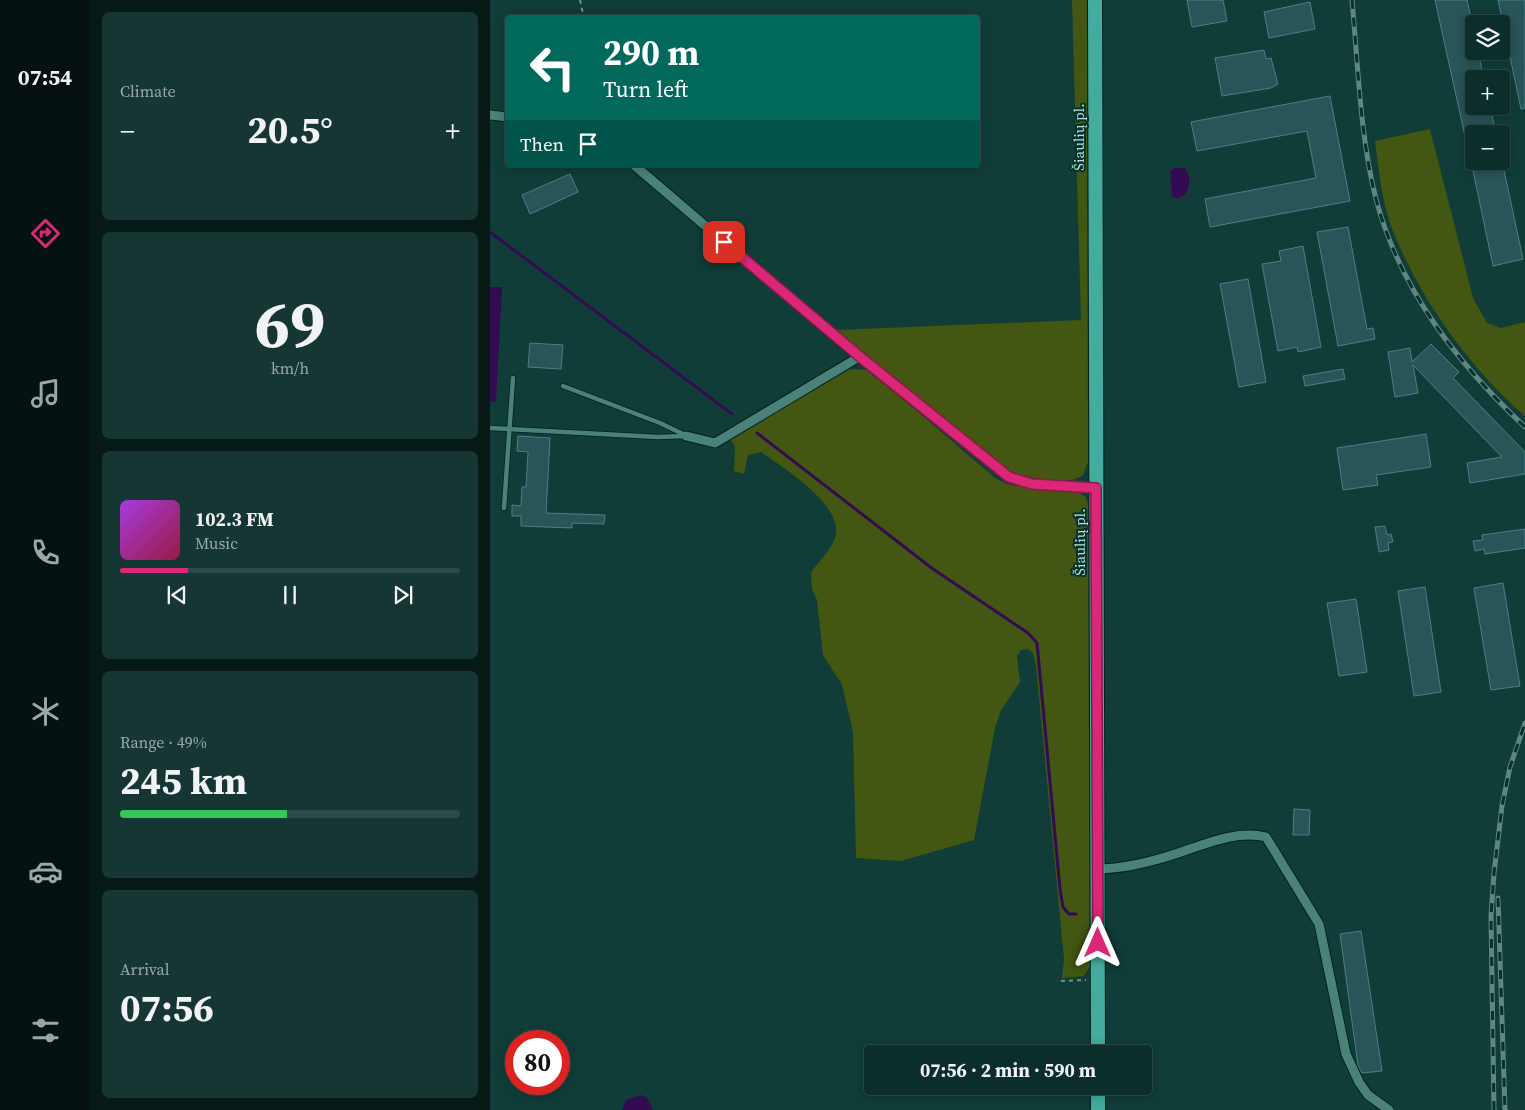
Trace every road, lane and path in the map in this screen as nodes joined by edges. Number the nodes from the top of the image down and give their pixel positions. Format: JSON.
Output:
{"nodes":[{"id":1,"x":580,"y":0,"type":"edge"},
{"id":2,"x":1095,"y":0,"type":"edge"},
{"id":3,"x":583,"y":15,"type":"edge"},
{"id":4,"x":490,"y":115,"type":"edge"},
{"id":5,"x":505,"y":117,"type":"edge"},
{"id":6,"x":636,"y":167,"type":"edge"},
{"id":7,"x":859,"y":356,"type":"junction"},
{"id":8,"x":513,"y":378,"type":"dead end"},
{"id":9,"x":563,"y":386,"type":"dead end"},
{"id":10,"x":490,"y":428,"type":"edge"},
{"id":11,"x":510,"y":429,"type":"junction"},
{"id":12,"x":686,"y":436,"type":"junction"},
{"id":13,"x":1096,"y":488,"type":"junction"},
{"id":14,"x":504,"y":508,"type":"dead end"},
{"id":15,"x":1098,"y":869,"type":"junction"},
{"id":16,"x":1098,"y":980,"type":"junction"},
{"id":17,"x":1060,"y":981,"type":"dead end"},
{"id":18,"x":1098,"y":1045,"type":"edge"},
{"id":19,"x":1098,"y":1095,"type":"edge"},
{"id":20,"x":1098,"y":1110,"type":"edge"},
{"id":21,"x":1388,"y":1110,"type":"edge"}],
"edges":[{"from":1,"to":3,"type":"path"},
{"from":2,"to":13,"type":"highway","name":"Šiaulių pl."},
{"from":4,"to":5,"type":"street"},
{"from":6,"to":7,"type":"street"},
{"from":7,"to":12,"type":"street"},
{"from":7,"to":13,"type":"street"},
{"from":8,"to":11,"type":"lane"},
{"from":9,"to":12,"type":"lane"},
{"from":10,"to":11,"type":"lane"},
{"from":11,"to":12,"type":"lane"},
{"from":11,"to":14,"type":"lane"},
{"from":13,"to":15,"type":"highway","name":"Šiaulių pl."},
{"from":15,"to":16,"type":"highway","name":"Šiaulių pl."},
{"from":15,"to":21,"type":"street"},
{"from":16,"to":17,"type":"path"},
{"from":16,"to":18,"type":"highway","name":"Šiaulių pl."},
{"from":19,"to":20,"type":"highway"}]}
